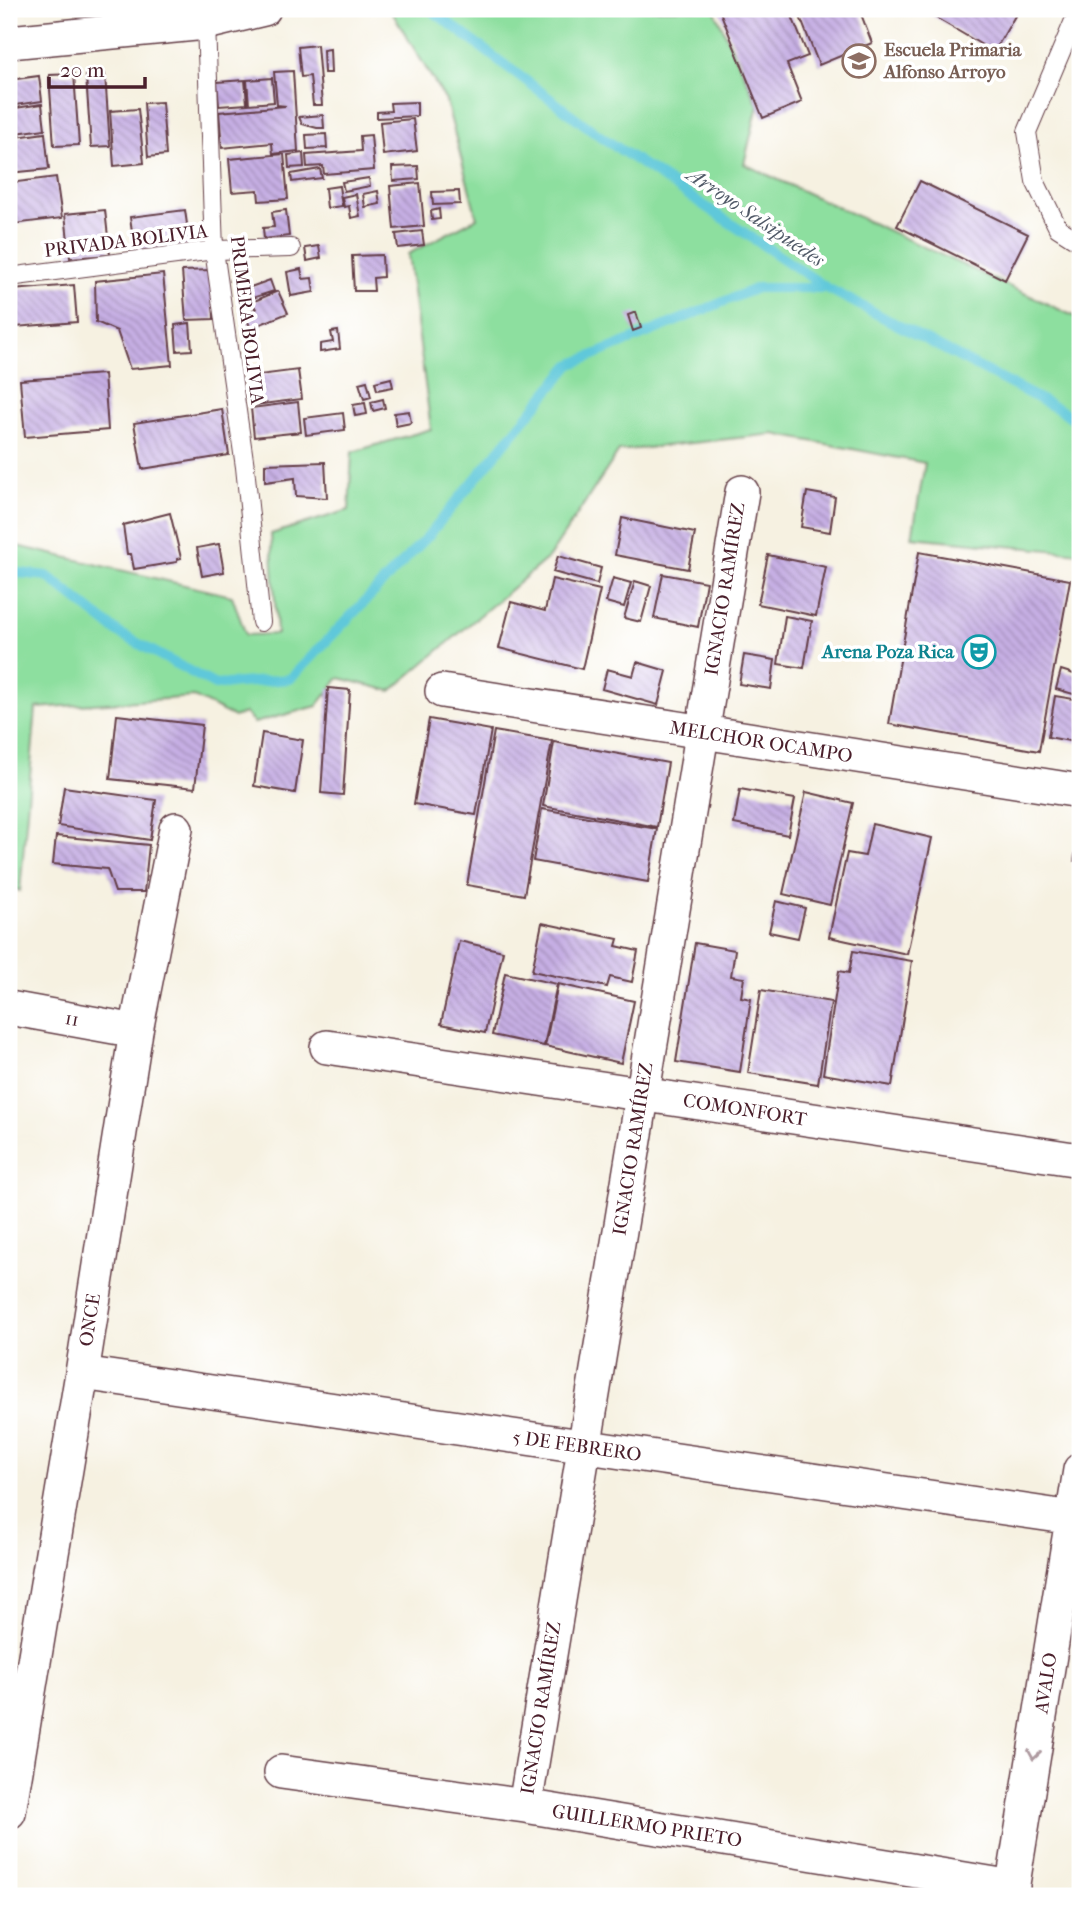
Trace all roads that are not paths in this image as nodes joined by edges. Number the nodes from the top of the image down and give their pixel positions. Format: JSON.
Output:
{"nodes":[{"id":1,"x":264,"y":9,"type":"edge"},
{"id":2,"x":1079,"y":9,"type":"edge"},
{"id":3,"x":205,"y":23,"type":"junction"},
{"id":4,"x":9,"y":42,"type":"edge"},
{"id":5,"x":1080,"y":242,"type":"edge"},
{"id":6,"x":291,"y":248,"type":"dead end"},
{"id":7,"x":214,"y":250,"type":"junction"},
{"id":8,"x":9,"y":277,"type":"edge"},
{"id":9,"x":742,"y":492,"type":"dead end"},
{"id":10,"x":261,"y":622,"type":"dead end"},
{"id":11,"x":442,"y":691,"type":"dead end"},
{"id":12,"x":702,"y":732,"type":"junction"},
{"id":13,"x":1080,"y":791,"type":"edge"},
{"id":14,"x":176,"y":829,"type":"dead end"},
{"id":15,"x":9,"y":1008,"type":"edge"},
{"id":16,"x":136,"y":1031,"type":"junction"},
{"id":17,"x":327,"y":1047,"type":"dead end"},
{"id":18,"x":642,"y":1094,"type":"junction"},
{"id":19,"x":1080,"y":1160,"type":"edge"},
{"id":20,"x":82,"y":1373,"type":"junction"},
{"id":21,"x":584,"y":1447,"type":"junction"},
{"id":22,"x":1080,"y":1470,"type":"edge"},
{"id":23,"x":1073,"y":1518,"type":"junction"},
{"id":24,"x":281,"y":1772,"type":"dead end"},
{"id":25,"x":525,"y":1806,"type":"junction"},
{"id":26,"x":9,"y":1812,"type":"edge"},
{"id":27,"x":1012,"y":1892,"type":"edge"}],
"edges":[{"from":1,"to":3,"type":"street"},
{"from":2,"to":5,"type":"lane"},
{"from":3,"to":4,"type":"street"},
{"from":3,"to":7,"type":"lane","name":"PRIMERA BOLIVIA"},
{"from":6,"to":7,"type":"lane","name":"PRIVADA BOLIVIA"},
{"from":7,"to":8,"type":"lane","name":"PRIVADA BOLIVIA"},
{"from":7,"to":10,"type":"lane","name":"PRIMERA BOLIVIA"},
{"from":9,"to":12,"type":"street","name":"IGNACIO RAMÍREZ"},
{"from":11,"to":12,"type":"street","name":"MELCHOR OCAMPO"},
{"from":12,"to":13,"type":"street","name":"MELCHOR OCAMPO"},
{"from":12,"to":18,"type":"street","name":"IGNACIO RAMÍREZ"},
{"from":14,"to":16,"type":"street","name":"ONCE"},
{"from":15,"to":16,"type":"street","name":"11"},
{"from":16,"to":20,"type":"street","name":"ONCE"},
{"from":17,"to":18,"type":"street","name":"COMONFORT"},
{"from":18,"to":19,"type":"street","name":"COMONFORT"},
{"from":18,"to":21,"type":"street","name":"IGNACIO RAMÍREZ"},
{"from":20,"to":21,"type":"street","name":"5 DE FEBRERO"},
{"from":20,"to":26,"type":"street","name":"ONCE"},
{"from":21,"to":23,"type":"street","name":"5 DE FEBRERO"},
{"from":21,"to":25,"type":"street","name":"IGNACIO RAMÍREZ"},
{"from":22,"to":23,"type":"street","name":"AVALO"},
{"from":23,"to":27,"type":"street","name":"AVALO","one_way":true},
{"from":24,"to":25,"type":"street","name":"GUILLERMO PRIETO"},
{"from":25,"to":27,"type":"street","name":"GUILLERMO PRIETO"}]}
